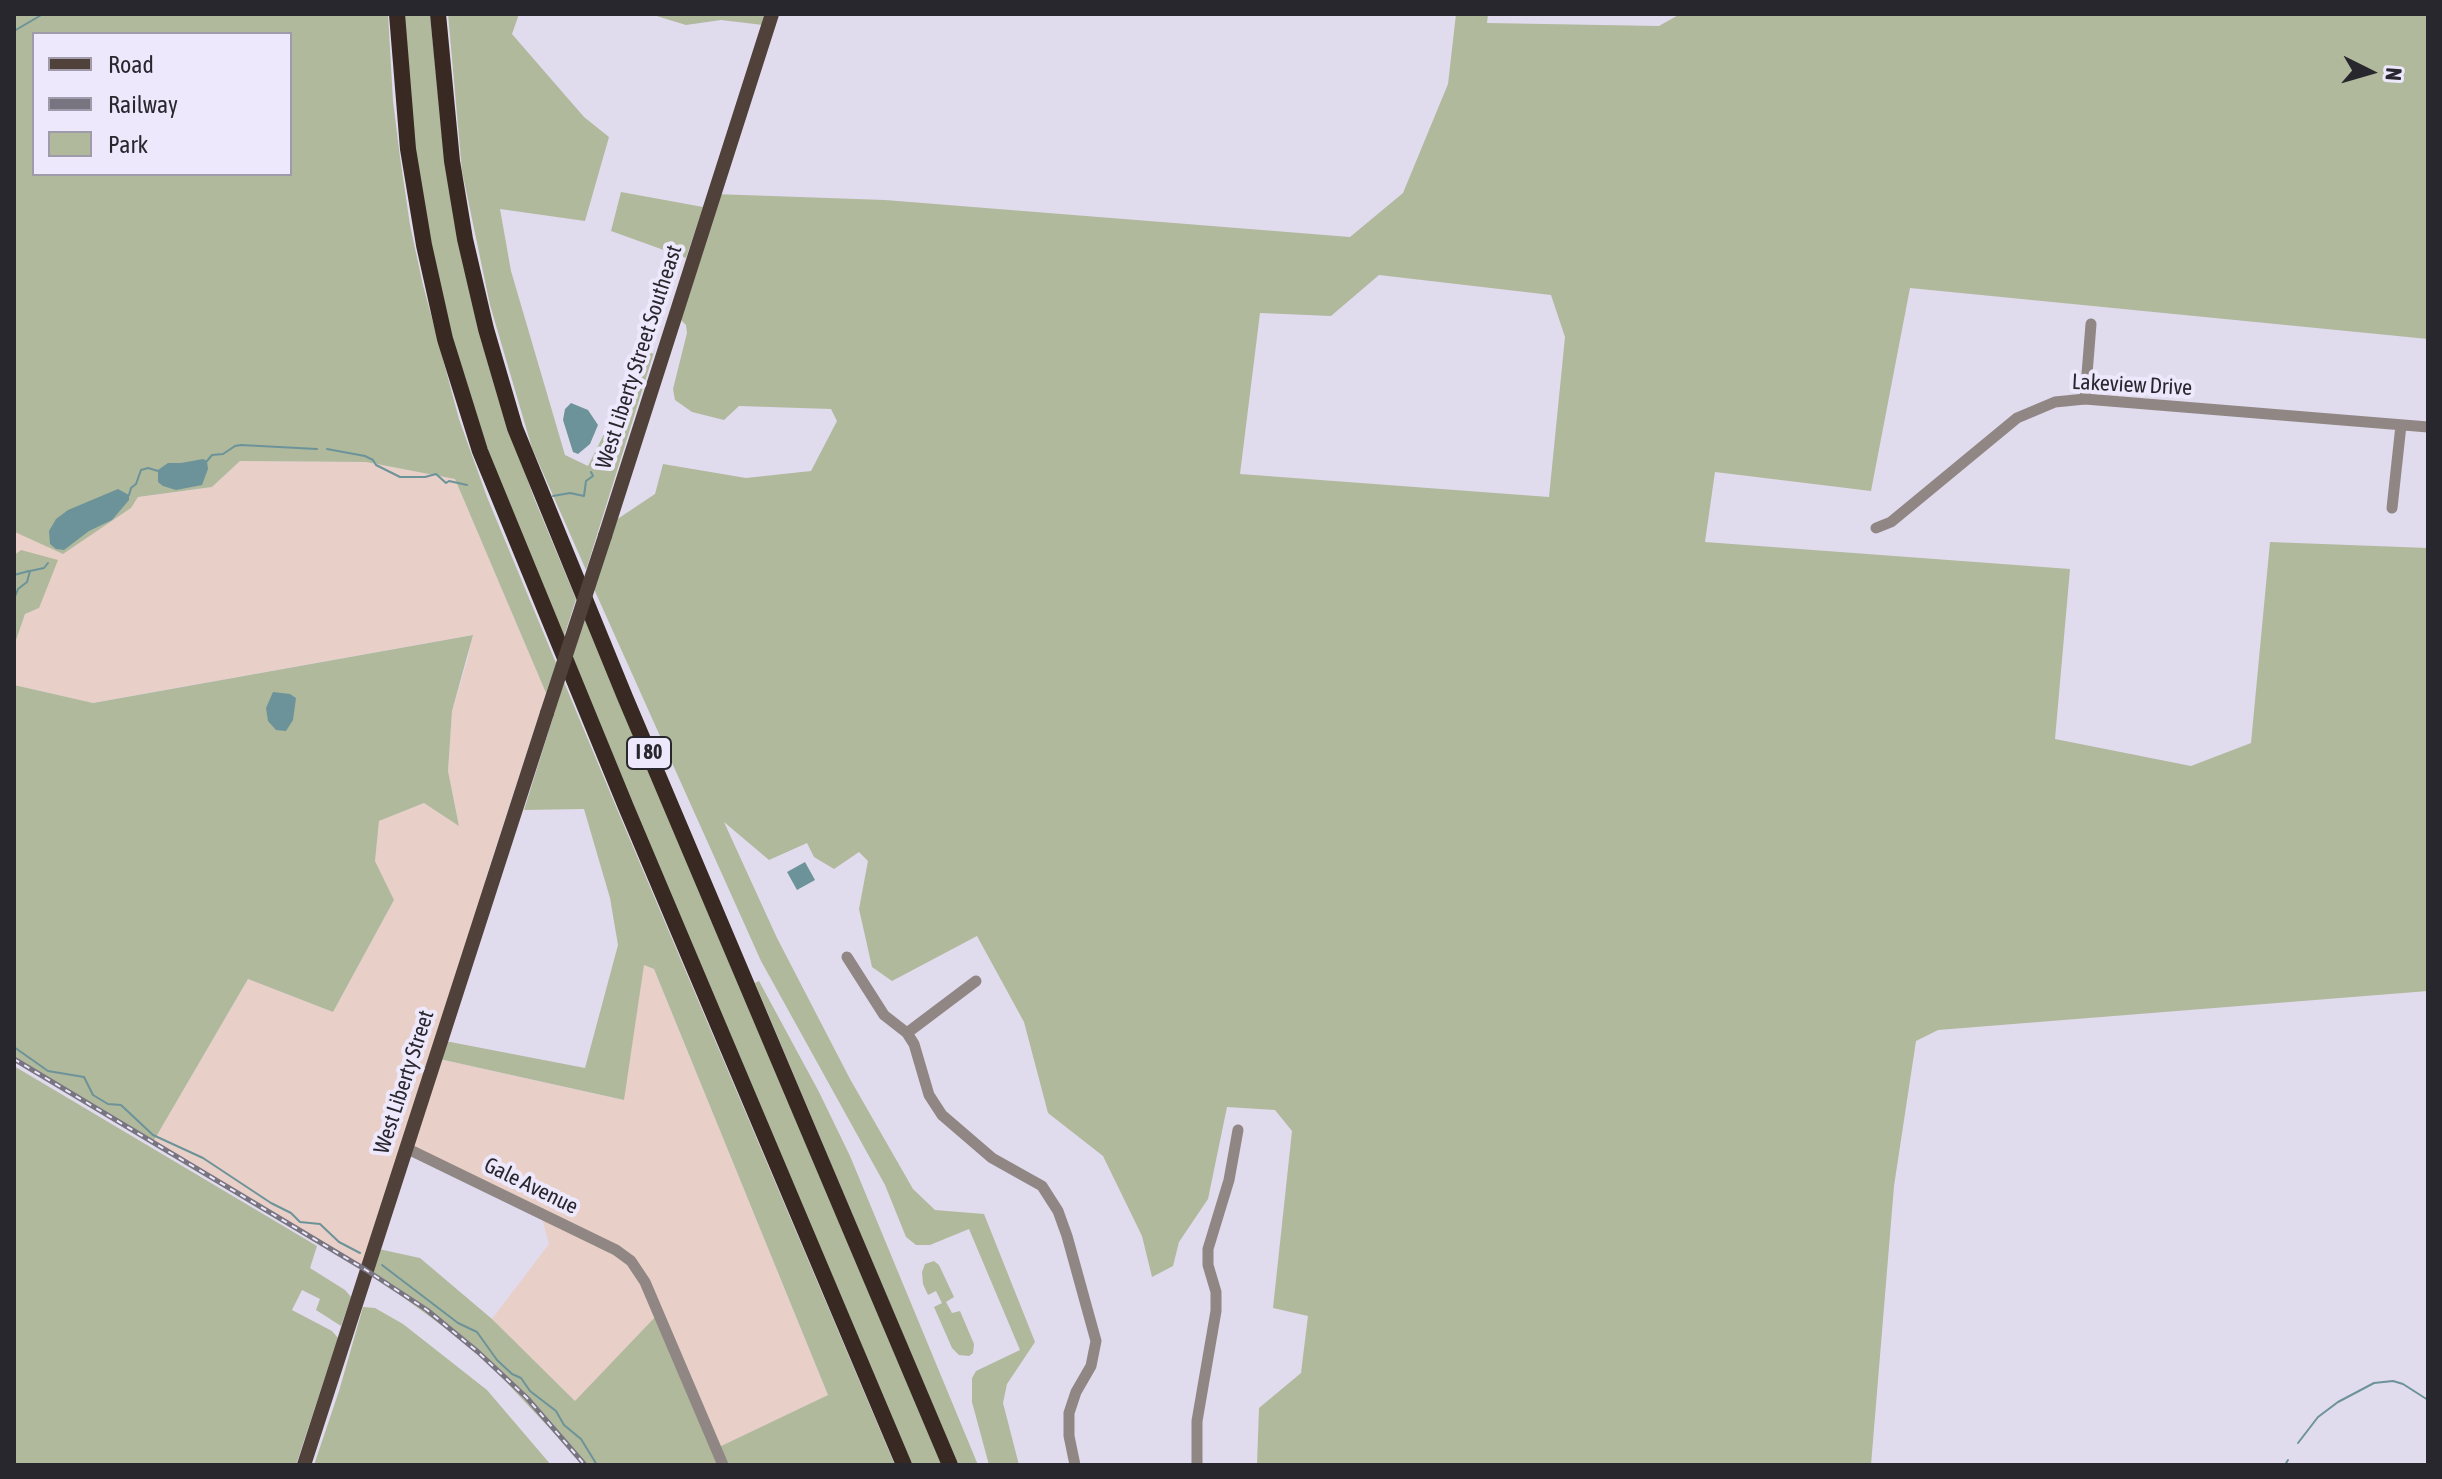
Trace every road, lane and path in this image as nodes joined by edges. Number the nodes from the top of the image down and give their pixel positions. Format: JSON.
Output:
{"nodes":[{"id":1,"x":397,"y":14,"type":"edge"},
{"id":2,"x":438,"y":14,"type":"edge"},
{"id":3,"x":772,"y":14,"type":"edge"},
{"id":4,"x":2091,"y":324,"type":"dead end"},
{"id":5,"x":2085,"y":399,"type":"junction"},
{"id":6,"x":2401,"y":425,"type":"junction"},
{"id":7,"x":2428,"y":427,"type":"edge"},
{"id":8,"x":2392,"y":508,"type":"dead end"},
{"id":9,"x":1876,"y":528,"type":"dead end"},
{"id":10,"x":547,"y":713,"type":"joint"},
{"id":11,"x":847,"y":957,"type":"dead end"},
{"id":12,"x":976,"y":981,"type":"dead end"},
{"id":13,"x":907,"y":1033,"type":"junction"},
{"id":14,"x":1238,"y":1130,"type":"dead end"},
{"id":15,"x":406,"y":1148,"type":"junction"},
{"id":16,"x":304,"y":1465,"type":"edge"},
{"id":17,"x":723,"y":1465,"type":"edge"},
{"id":18,"x":904,"y":1465,"type":"edge"},
{"id":19,"x":950,"y":1465,"type":"edge"},
{"id":20,"x":1075,"y":1465,"type":"edge"},
{"id":21,"x":1197,"y":1465,"type":"edge"}],
"edges":[{"from":1,"to":18,"type":"highway","number":"I 80"},
{"from":2,"to":19,"type":"highway","number":"I 80"},
{"from":3,"to":10,"type":"main road","name":"West Liberty Street Southeast","bridge":true},
{"from":4,"to":5,"type":"street"},
{"from":5,"to":6,"type":"street","name":"Lakeview Drive"},
{"from":5,"to":9,"type":"street","name":"Lakeview Drive"},
{"from":6,"to":7,"type":"street","name":"Lakeview Drive"},
{"from":6,"to":8,"type":"street"},
{"from":10,"to":15,"type":"main road","name":"West Liberty Street"},
{"from":11,"to":13,"type":"street"},
{"from":12,"to":13,"type":"street"},
{"from":13,"to":20,"type":"street"},
{"from":14,"to":21,"type":"street"},
{"from":15,"to":16,"type":"main road","name":"West Liberty Street"},
{"from":15,"to":17,"type":"street","name":"Gale Avenue"}]}
